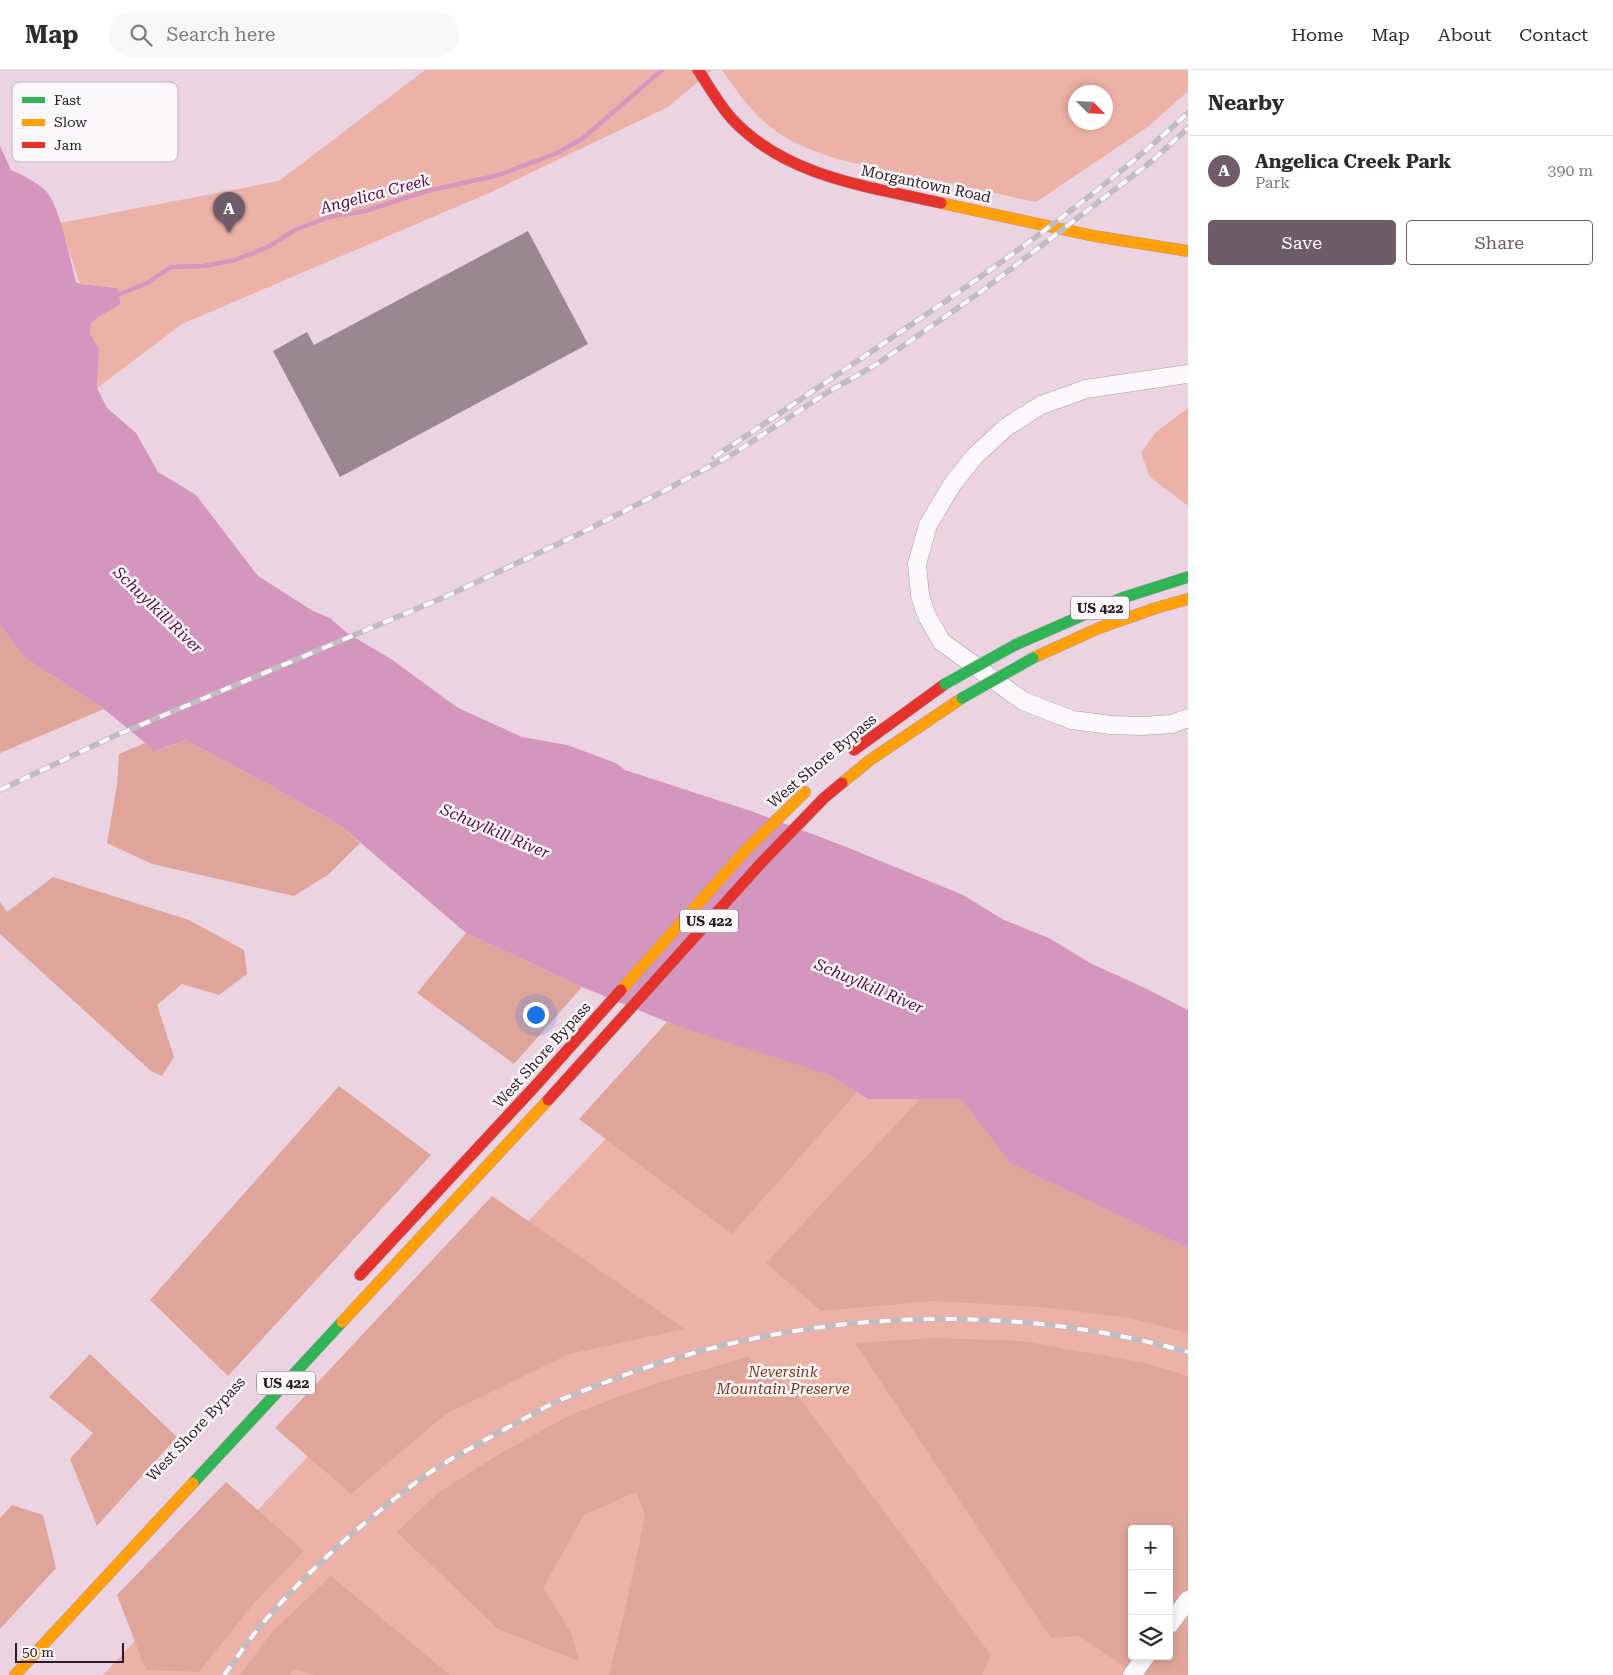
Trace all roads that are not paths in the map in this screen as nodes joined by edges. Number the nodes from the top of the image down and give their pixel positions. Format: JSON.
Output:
{"nodes":[{"id":1,"x":698,"y":71,"type":"edge"},
{"id":2,"x":1188,"y":251,"type":"edge"},
{"id":3,"x":1188,"y":374,"type":"edge"},
{"id":4,"x":1188,"y":577,"type":"edge"},
{"id":5,"x":1188,"y":599,"type":"edge"},
{"id":6,"x":1188,"y":718,"type":"edge"},
{"id":7,"x":846,"y":756,"type":"dead end"},
{"id":8,"x":815,"y":782,"type":"dead end"},
{"id":9,"x":350,"y":1286,"type":"dead end"},
{"id":10,"x":1188,"y":1600,"type":"edge"},
{"id":11,"x":1173,"y":1620,"type":"edge"},
{"id":12,"x":1144,"y":1660,"type":"edge"},
{"id":13,"x":1145,"y":1660,"type":"edge"},
{"id":14,"x":15,"y":1675,"type":"edge"},
{"id":15,"x":1132,"y":1675,"type":"edge"},
{"id":16,"x":1137,"y":1675,"type":"edge"}],
"edges":[{"from":1,"to":2,"type":"main road","name":"Morgantown Road"},
{"from":3,"to":6,"type":"street"},
{"from":4,"to":7,"type":"main road","name":"West Shore Bypass","number":"US 422","bridge":true},
{"from":5,"to":14,"type":"main road","name":"West Shore Bypass","number":"US 422","bridge":true},
{"from":8,"to":9,"type":"main road","name":"West Shore Bypass","number":"US 422"},
{"from":10,"to":11,"type":"street"},
{"from":12,"to":15,"type":"street"},
{"from":13,"to":16,"type":"street"}]}
